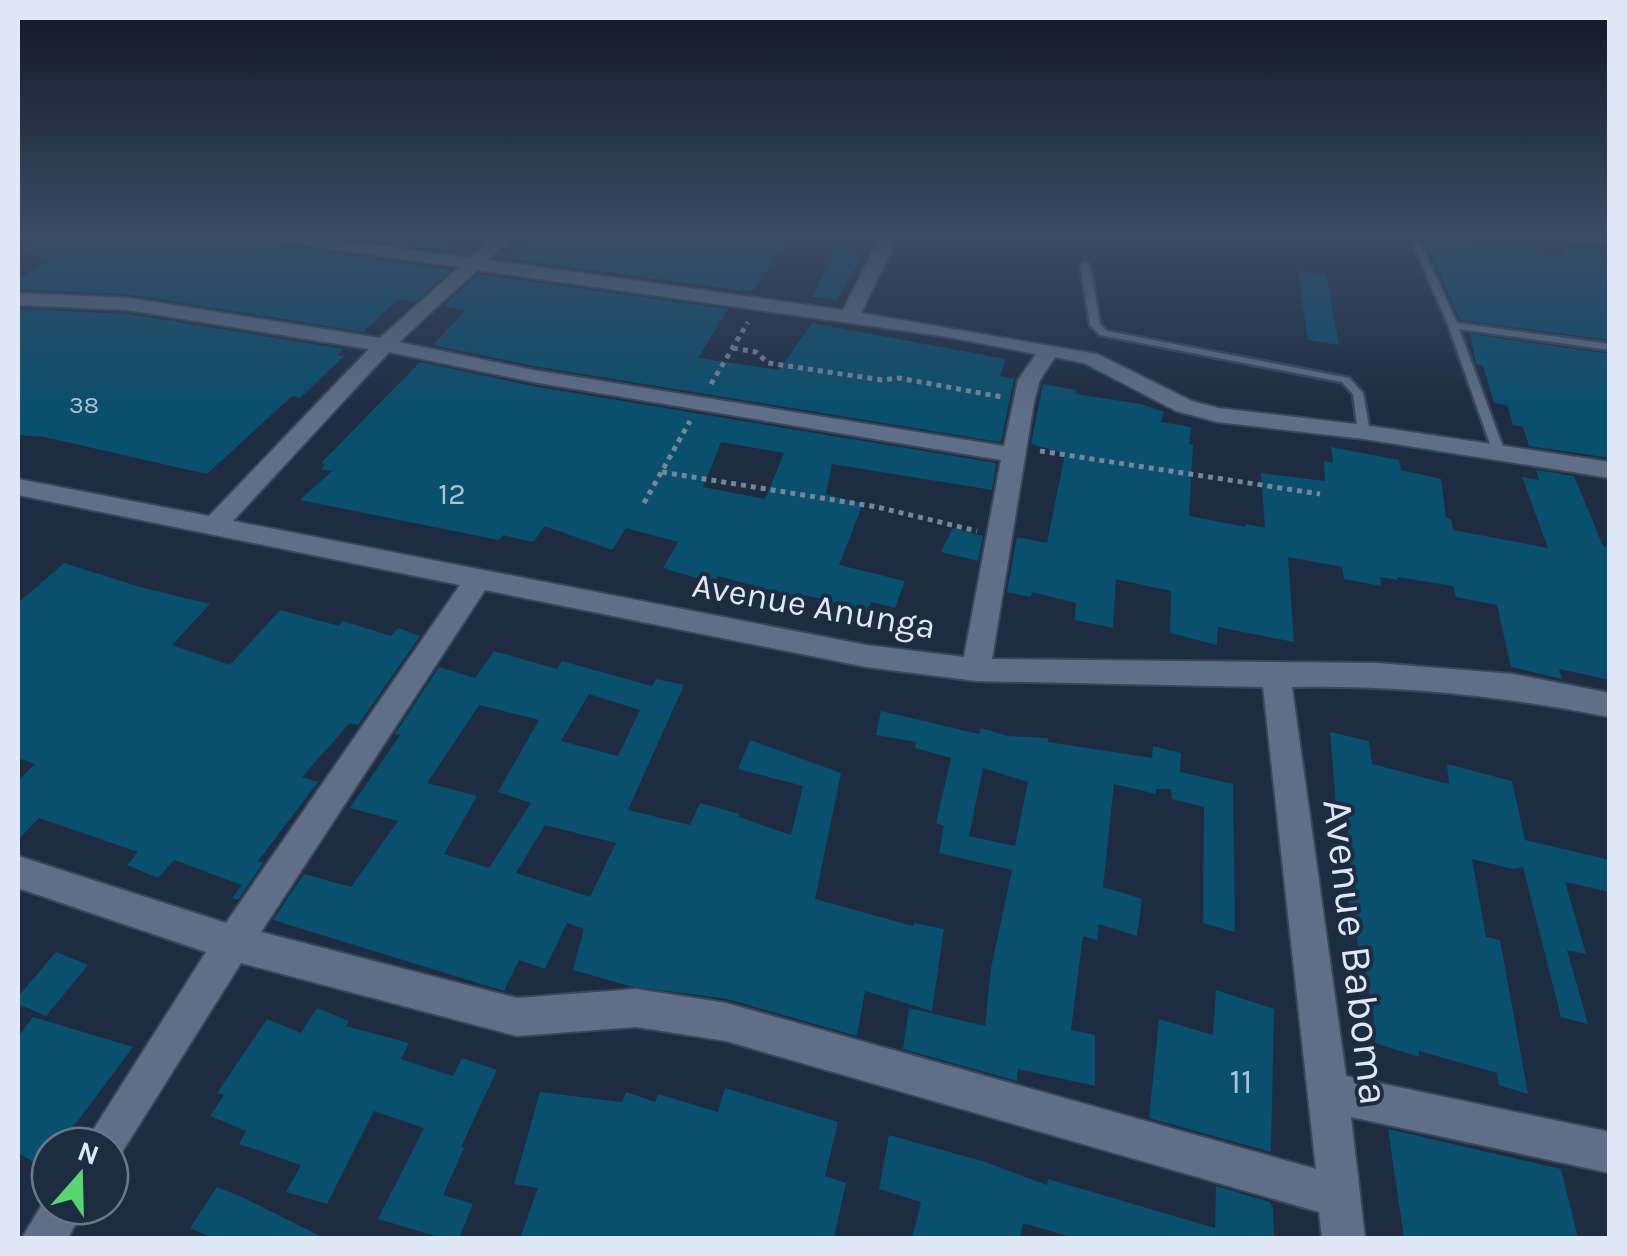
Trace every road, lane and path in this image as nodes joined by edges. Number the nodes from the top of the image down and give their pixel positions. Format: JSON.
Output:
{"nodes":[{"id":1,"x":442,"y":294,"type":"edge"},
{"id":2,"x":683,"y":294,"type":"edge"},
{"id":3,"x":860,"y":294,"type":"edge"},
{"id":4,"x":1089,"y":294,"type":"edge"},
{"id":5,"x":1440,"y":294,"type":"edge"},
{"id":6,"x":18,"y":299,"type":"edge"},
{"id":7,"x":848,"y":318,"type":"junction"},
{"id":8,"x":1453,"y":324,"type":"junction"},
{"id":9,"x":384,"y":346,"type":"junction"},
{"id":10,"x":1610,"y":346,"type":"edge"},
{"id":11,"x":733,"y":348,"type":"dead end"},
{"id":12,"x":1048,"y":352,"type":"junction"},
{"id":13,"x":1023,"y":402,"type":"junction"},
{"id":14,"x":1364,"y":432,"type":"junction"},
{"id":15,"x":1014,"y":451,"type":"junction"},
{"id":16,"x":1500,"y":455,"type":"junction"},
{"id":17,"x":1610,"y":470,"type":"edge"},
{"id":18,"x":662,"y":472,"type":"dead end"},
{"id":19,"x":24,"y":494,"type":"edge"},
{"id":20,"x":1320,"y":494,"type":"dead end"},
{"id":21,"x":215,"y":525,"type":"junction"},
{"id":22,"x":1002,"y":537,"type":"junction"},
{"id":23,"x":476,"y":581,"type":"junction"},
{"id":24,"x":976,"y":670,"type":"junction"},
{"id":25,"x":1276,"y":676,"type":"junction"},
{"id":26,"x":1610,"y":705,"type":"edge"},
{"id":27,"x":18,"y":872,"type":"edge"},
{"id":28,"x":233,"y":942,"type":"junction"},
{"id":29,"x":1329,"y":1092,"type":"junction"},
{"id":30,"x":115,"y":1126,"type":"edge"},
{"id":31,"x":1610,"y":1153,"type":"edge"},
{"id":32,"x":1339,"y":1197,"type":"junction"},
{"id":33,"x":1343,"y":1238,"type":"edge"}],
"edges":[{"from":1,"to":9,"type":"street"},
{"from":2,"to":7,"type":"street"},
{"from":3,"to":7,"type":"street"},
{"from":4,"to":14,"type":"lane"},
{"from":5,"to":8,"type":"lane"},
{"from":6,"to":9,"type":"street"},
{"from":7,"to":12,"type":"street"},
{"from":8,"to":10,"type":"lane"},
{"from":8,"to":16,"type":"lane"},
{"from":9,"to":15,"type":"street"},
{"from":9,"to":21,"type":"street"},
{"from":11,"to":13,"type":"path"},
{"from":12,"to":13,"type":"street"},
{"from":12,"to":14,"type":"street"},
{"from":13,"to":15,"type":"street"},
{"from":14,"to":16,"type":"street"},
{"from":15,"to":20,"type":"path"},
{"from":15,"to":22,"type":"street"},
{"from":16,"to":17,"type":"street"},
{"from":18,"to":22,"type":"path"},
{"from":19,"to":21,"type":"street","name":"Avenue Anunga"},
{"from":21,"to":23,"type":"street","name":"Avenue Anunga"},
{"from":22,"to":24,"type":"street"},
{"from":23,"to":24,"type":"street","name":"Avenue Anunga"},
{"from":23,"to":28,"type":"street"},
{"from":24,"to":25,"type":"street","name":"Avenue Anunga"},
{"from":25,"to":26,"type":"street","name":"Avenue Anunga"},
{"from":25,"to":29,"type":"street","name":"Avenue Baboma"},
{"from":27,"to":28,"type":"street"},
{"from":28,"to":30,"type":"street"},
{"from":28,"to":32,"type":"street"},
{"from":29,"to":31,"type":"street"},
{"from":29,"to":32,"type":"street","name":"Avenue Baboma"},
{"from":32,"to":33,"type":"street","name":"Avenue Baboma"}]}
